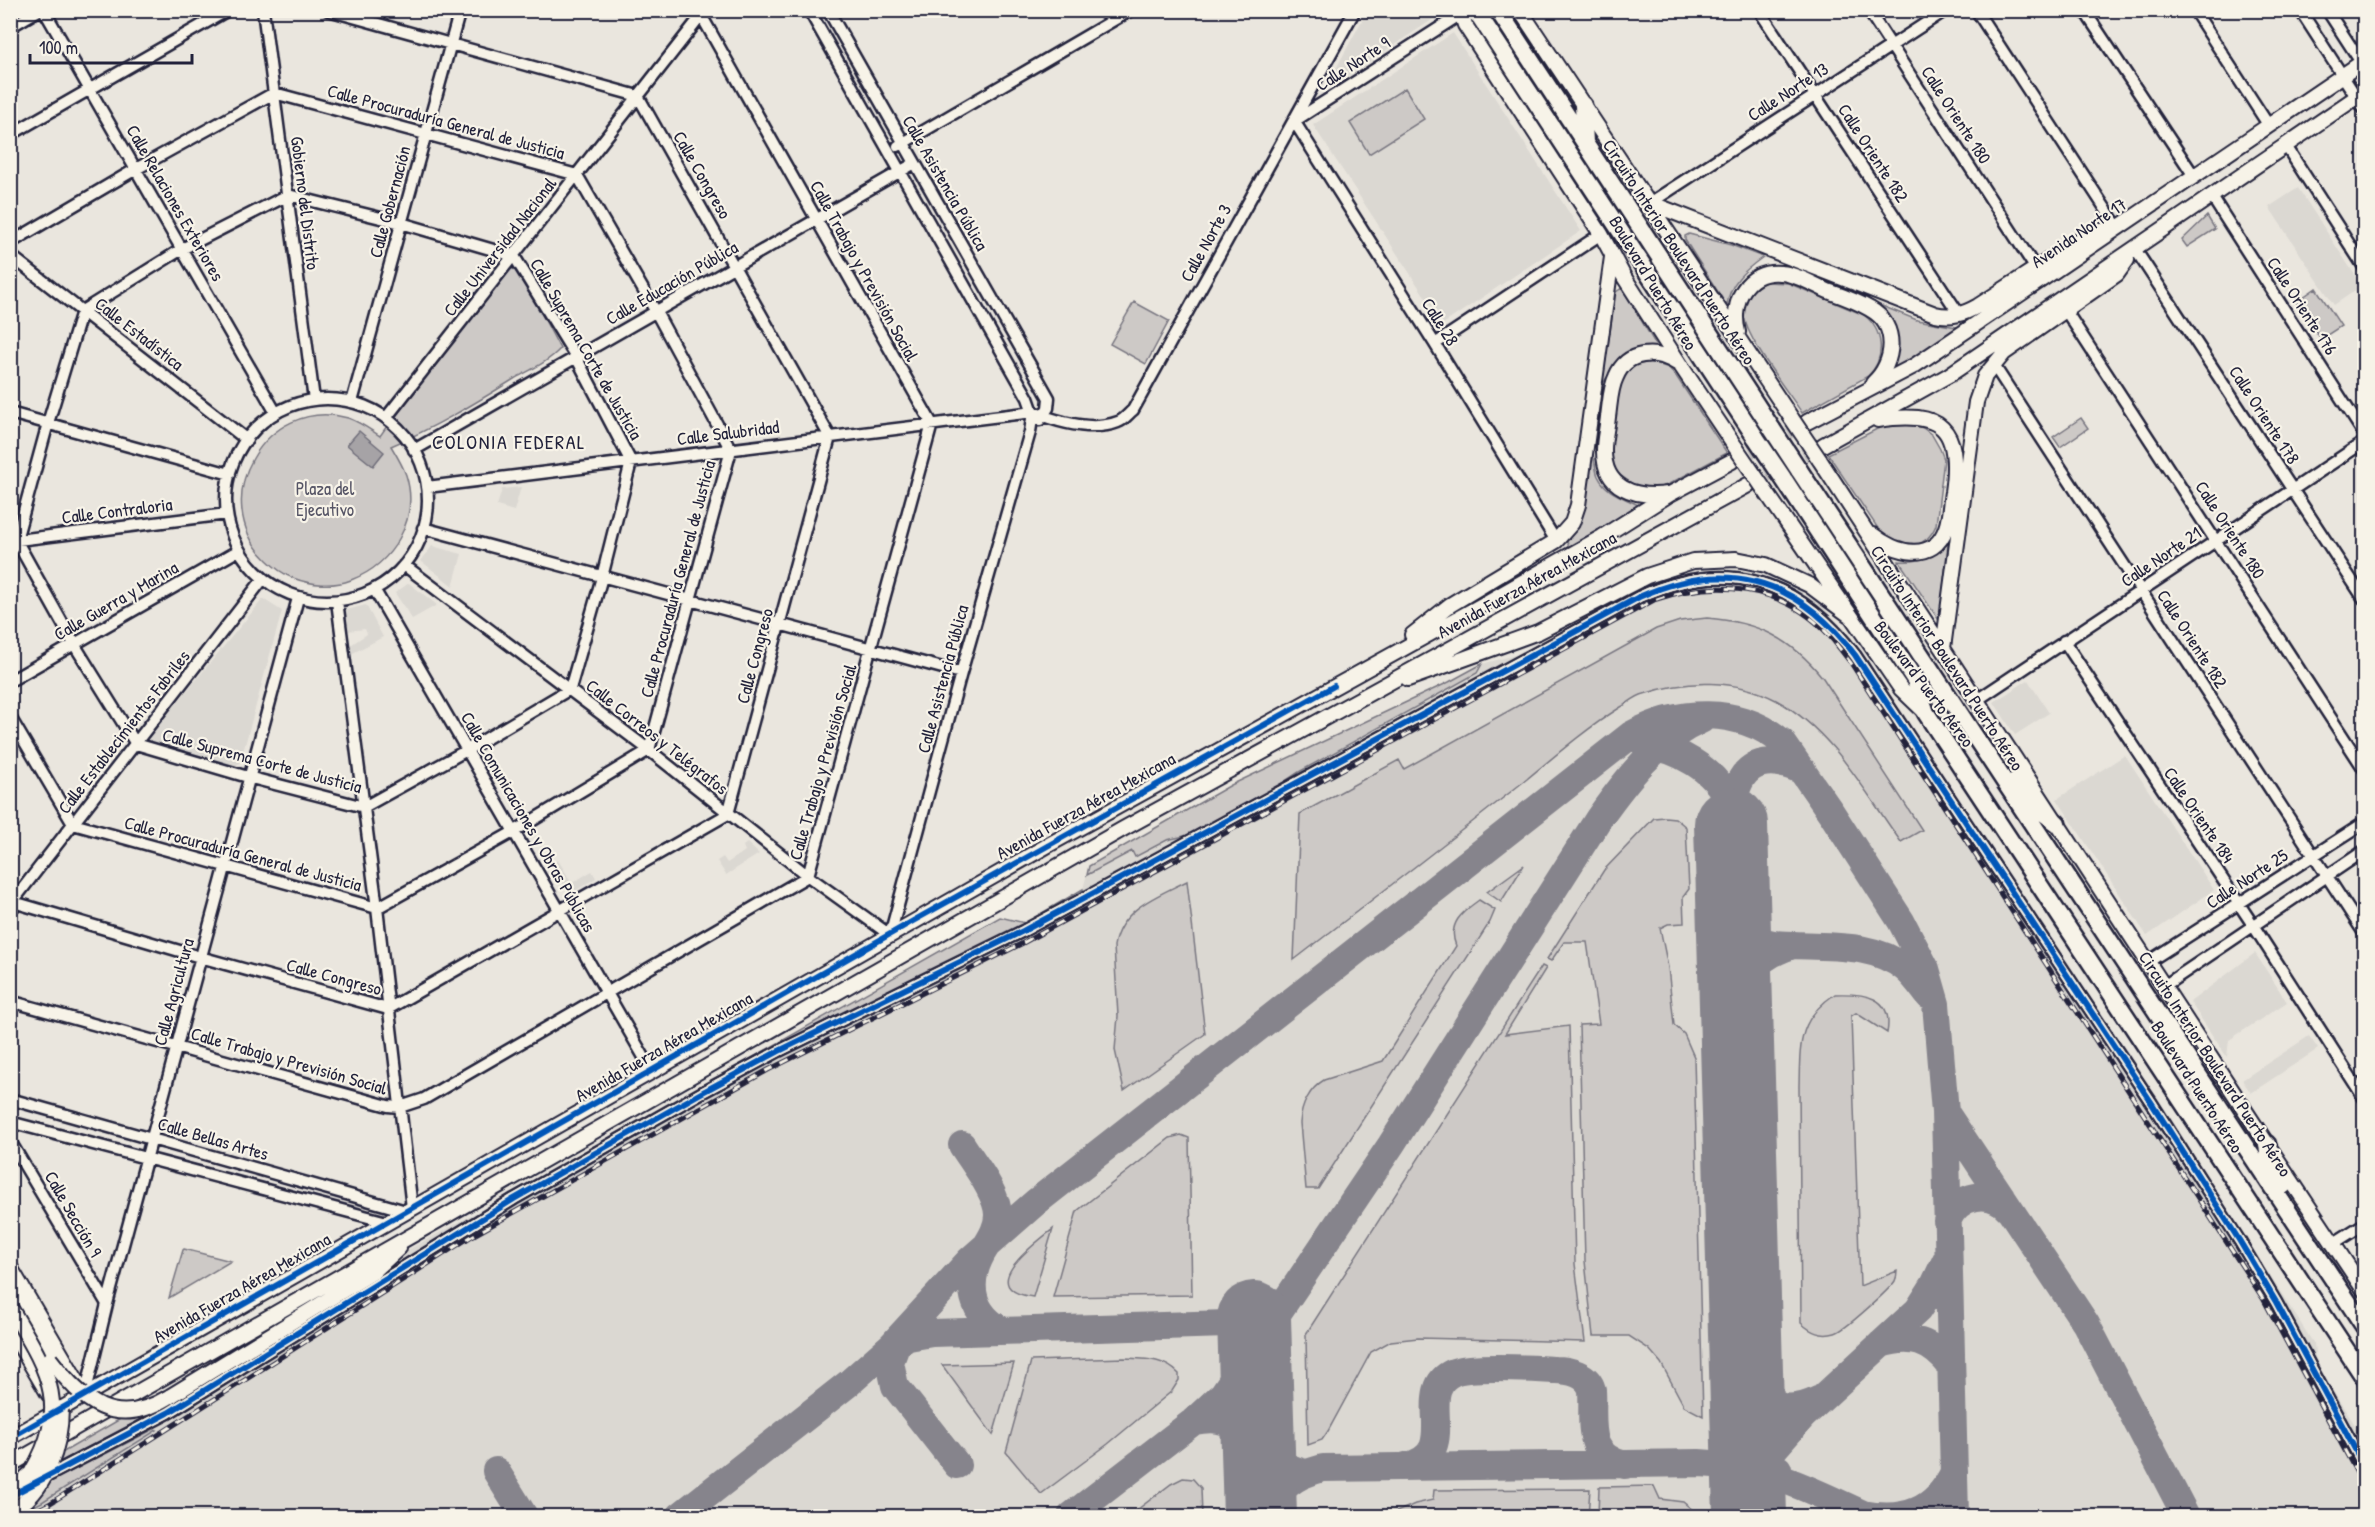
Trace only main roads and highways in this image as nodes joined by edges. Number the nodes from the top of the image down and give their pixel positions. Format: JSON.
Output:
{"nodes":[{"id":1,"x":1498,"y":10,"type":"edge"},
{"id":2,"x":1520,"y":10,"type":"edge"},
{"id":3,"x":1464,"y":12,"type":"edge"},
{"id":4,"x":2363,"y":64,"type":"edge"},
{"id":5,"x":2362,"y":99,"type":"edge"},
{"id":6,"x":1583,"y":105,"type":"junction"},
{"id":7,"x":1585,"y":143,"type":"junction"},
{"id":8,"x":1650,"y":204,"type":"junction"},
{"id":9,"x":2118,"y":228,"type":"junction"},
{"id":10,"x":2135,"y":249,"type":"junction"},
{"id":11,"x":1612,"y":257,"type":"junction"},
{"id":12,"x":1740,"y":341,"type":"junction"},
{"id":13,"x":1681,"y":366,"type":"junction"},
{"id":14,"x":1857,"y":395,"type":"junction"},
{"id":15,"x":1808,"y":422,"type":"tunnel mouth"},
{"id":16,"x":1866,"y":423,"type":"junction"},
{"id":17,"x":1823,"y":445,"type":"tunnel mouth"},
{"id":18,"x":1734,"y":454,"type":"junction"},
{"id":19,"x":1748,"y":485,"type":"tunnel mouth"},
{"id":20,"x":1670,"y":494,"type":"junction"},
{"id":21,"x":1864,"y":528,"type":"junction"},
{"id":22,"x":1849,"y":615,"type":"junction"},
{"id":23,"x":1943,"y":648,"type":"junction"},
{"id":24,"x":1382,"y":659,"type":"junction"},
{"id":25,"x":1346,"y":705,"type":"junction"},
{"id":26,"x":1926,"y":713,"type":"junction"},
{"id":27,"x":1984,"y":751,"type":"junction"},
{"id":28,"x":2057,"y":822,"type":"junction"},
{"id":29,"x":2267,"y":1144,"type":"junction"},
{"id":30,"x":2289,"y":1212,"type":"junction"},
{"id":31,"x":411,"y":1236,"type":"junction"},
{"id":32,"x":10,"y":1267,"type":"edge"},
{"id":33,"x":2364,"y":1290,"type":"edge"},
{"id":34,"x":10,"y":1291,"type":"edge"},
{"id":35,"x":10,"y":1308,"type":"edge"},
{"id":36,"x":2364,"y":1326,"type":"edge"},
{"id":37,"x":10,"y":1329,"type":"edge"},
{"id":38,"x":50,"y":1359,"type":"junction"},
{"id":39,"x":2364,"y":1377,"type":"edge"},
{"id":40,"x":85,"y":1395,"type":"junction"},
{"id":41,"x":58,"y":1411,"type":"junction"},
{"id":42,"x":10,"y":1438,"type":"edge"},
{"id":43,"x":10,"y":1465,"type":"edge"},
{"id":44,"x":10,"y":1494,"type":"edge"},
{"id":45,"x":10,"y":1512,"type":"edge"}],
"edges":[{"from":1,"to":7,"type":"highway","name":"Circuito Interior Boulevard Puerto Aéreo"},
{"from":2,"to":6,"type":"main road","name":"Boulevard Puerto Aéreo"},
{"from":3,"to":11,"type":"main road","name":"Boulevard Puerto Aéreo"},
{"from":3,"to":26,"type":"highway","name":"Circuito Interior Boulevard Puerto Aéreo","bridge":true},
{"from":4,"to":9,"type":"main road","name":"Avenida Norte 17"},
{"from":5,"to":10,"type":"main road"},
{"from":6,"to":7,"type":"highway"},
{"from":6,"to":8,"type":"main road","name":"Boulevard Puerto Aéreo"},
{"from":7,"to":27,"type":"highway","name":"Circuito Interior Boulevard Puerto Aéreo","bridge":true},
{"from":8,"to":9,"type":"main road"},
{"from":8,"to":12,"type":"main road","name":"Boulevard Puerto Aéreo"},
{"from":9,"to":14,"type":"main road","name":"Avenida Norte 17"},
{"from":10,"to":16,"type":"main road"},
{"from":10,"to":23,"type":"main road"},
{"from":11,"to":13,"type":"main road","name":"Boulevard Puerto Aéreo"},
{"from":11,"to":24,"type":"main road"},
{"from":12,"to":14,"type":"main road"},
{"from":12,"to":21,"type":"main road","name":"Boulevard Puerto Aéreo","bridge":true},
{"from":13,"to":18,"type":"main road","name":"Boulevard Puerto Aéreo"},
{"from":13,"to":20,"type":"main road"},
{"from":14,"to":15,"type":"main road","name":"Avenida Norte 17"},
{"from":16,"to":17,"type":"main road"},
{"from":16,"to":21,"type":"main road"},
{"from":18,"to":20,"type":"main road","name":"Avenida Fuerza Aérea Mexicana"},
{"from":18,"to":22,"type":"main road","name":"Boulevard Puerto Aéreo","bridge":true},
{"from":19,"to":25,"type":"main road","name":"Avenida Fuerza Aérea Mexicana"},
{"from":20,"to":24,"type":"main road","name":"Avenida Fuerza Aérea Mexicana"},
{"from":21,"to":23,"type":"main road","name":"Boulevard Puerto Aéreo"},
{"from":22,"to":25,"type":"main road"},
{"from":22,"to":26,"type":"main road","name":"Boulevard Puerto Aéreo"},
{"from":23,"to":28,"type":"main road","name":"Boulevard Puerto Aéreo"},
{"from":24,"to":40,"type":"main road","name":"Avenida Fuerza Aérea Mexicana"},
{"from":25,"to":31,"type":"main road","name":"Avenida Fuerza Aérea Mexicana"},
{"from":26,"to":39,"type":"highway","name":"Boulevard Puerto Aéreo"},
{"from":27,"to":28,"type":"highway"},
{"from":27,"to":30,"type":"highway","name":"Circuito Interior Boulevard Puerto Aéreo"},
{"from":28,"to":29,"type":"main road","name":"Boulevard Puerto Aéreo"},
{"from":29,"to":30,"type":"highway"},
{"from":29,"to":33,"type":"main road","name":"Boulevard Puerto Aéreo"},
{"from":30,"to":36,"type":"highway","name":"Circuito Interior Boulevard Puerto Aéreo"},
{"from":31,"to":38,"type":"main road","bridge":true},
{"from":31,"to":43,"type":"main road","name":"Avenida Fuerza Aérea Mexicana"},
{"from":32,"to":40,"type":"main road"},
{"from":34,"to":38,"type":"main road"},
{"from":35,"to":44,"type":"main road","bridge":true},
{"from":37,"to":41,"type":"main road"},
{"from":38,"to":45,"type":"main road","bridge":true},
{"from":40,"to":41,"type":"main road","name":"Avenida Fuerza Aérea Mexicana"},
{"from":41,"to":42,"type":"main road","name":"Avenida Fuerza Aérea Mexicana"}]}
